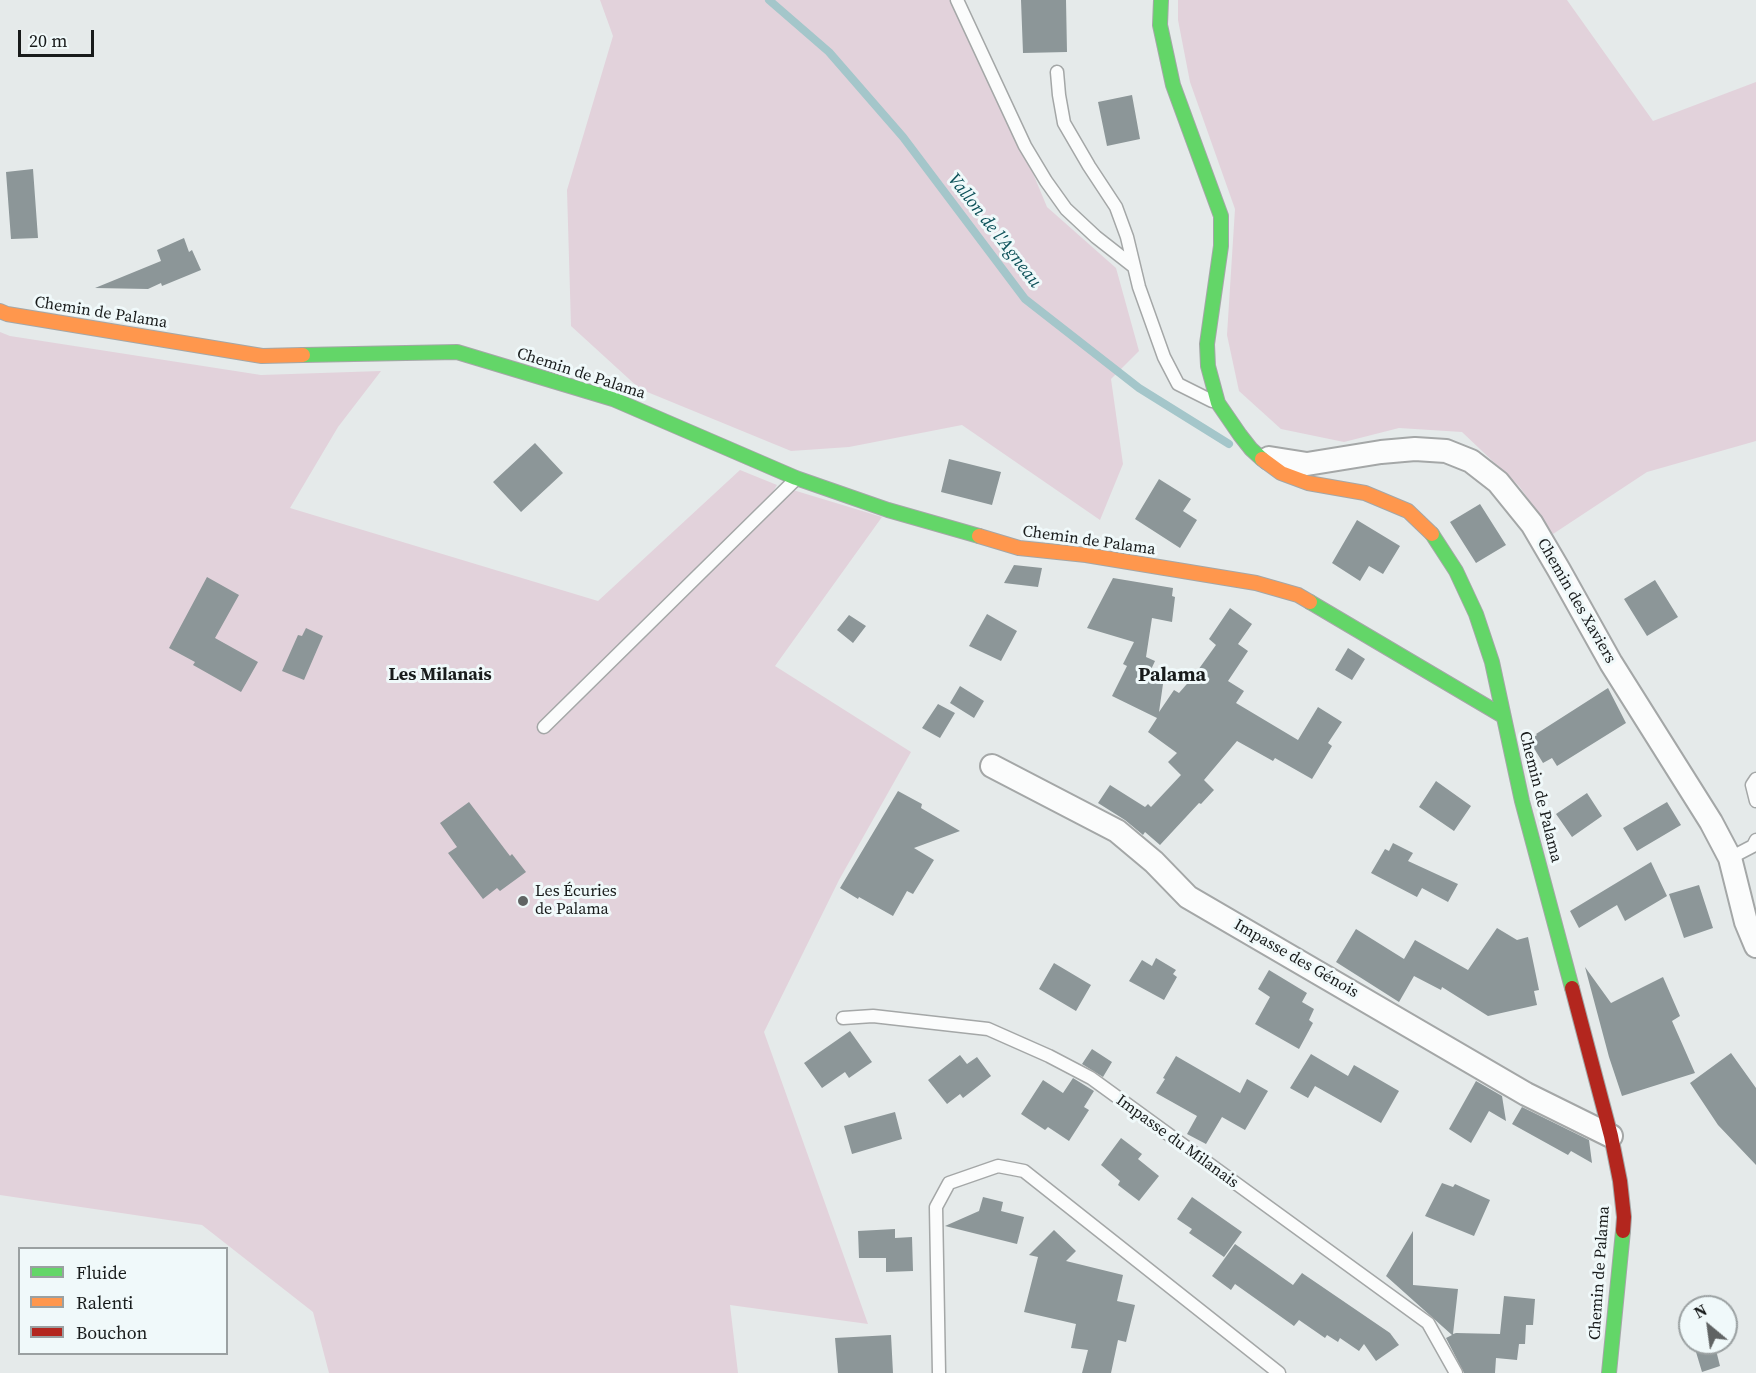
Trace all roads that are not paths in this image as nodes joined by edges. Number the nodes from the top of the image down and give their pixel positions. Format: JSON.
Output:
{"nodes":[{"id":1,"x":957,"y":0,"type":"edge"},
{"id":2,"x":1161,"y":0,"type":"edge"},
{"id":3,"x":1057,"y":72,"type":"dead end"},
{"id":4,"x":1134,"y":266,"type":"junction"},
{"id":5,"x":0,"y":311,"type":"edge"},
{"id":6,"x":1218,"y":403,"type":"junction"},
{"id":7,"x":1259,"y":457,"type":"junction"},
{"id":8,"x":796,"y":478,"type":"junction"},
{"id":9,"x":1503,"y":716,"type":"junction"},
{"id":10,"x":544,"y":727,"type":"dead end"},
{"id":11,"x":992,"y":766,"type":"dead end"},
{"id":12,"x":1756,"y":778,"type":"edge"},
{"id":13,"x":1756,"y":801,"type":"edge"},
{"id":14,"x":1756,"y":840,"type":"edge"},
{"id":15,"x":1731,"y":858,"type":"junction"},
{"id":16,"x":1756,"y":946,"type":"edge"},
{"id":17,"x":843,"y":1018,"type":"dead end"},
{"id":18,"x":1611,"y":1136,"type":"junction"},
{"id":19,"x":939,"y":1373,"type":"edge"},
{"id":20,"x":1279,"y":1373,"type":"edge"},
{"id":21,"x":1456,"y":1373,"type":"edge"},
{"id":22,"x":1609,"y":1373,"type":"edge"}],
"edges":[{"from":1,"to":4,"type":"lane"},
{"from":2,"to":6,"type":"street"},
{"from":3,"to":4,"type":"lane"},
{"from":4,"to":6,"type":"lane"},
{"from":5,"to":8,"type":"street","name":"Chemin de Palama"},
{"from":6,"to":7,"type":"street"},
{"from":7,"to":9,"type":"street"},
{"from":7,"to":15,"type":"street","name":"Chemin des Xaviers"},
{"from":8,"to":9,"type":"street","name":"Chemin de Palama"},
{"from":8,"to":10,"type":"lane"},
{"from":9,"to":18,"type":"street","name":"Chemin de Palama"},
{"from":11,"to":18,"type":"street","name":"Impasse des Génois"},
{"from":12,"to":13,"type":"lane"},
{"from":14,"to":15,"type":"lane"},
{"from":15,"to":16,"type":"street","name":"Chemin des Xaviers"},
{"from":17,"to":21,"type":"lane","name":"Impasse du Milanais"},
{"from":18,"to":22,"type":"street","name":"Chemin de Palama"},
{"from":19,"to":20,"type":"lane"}]}
